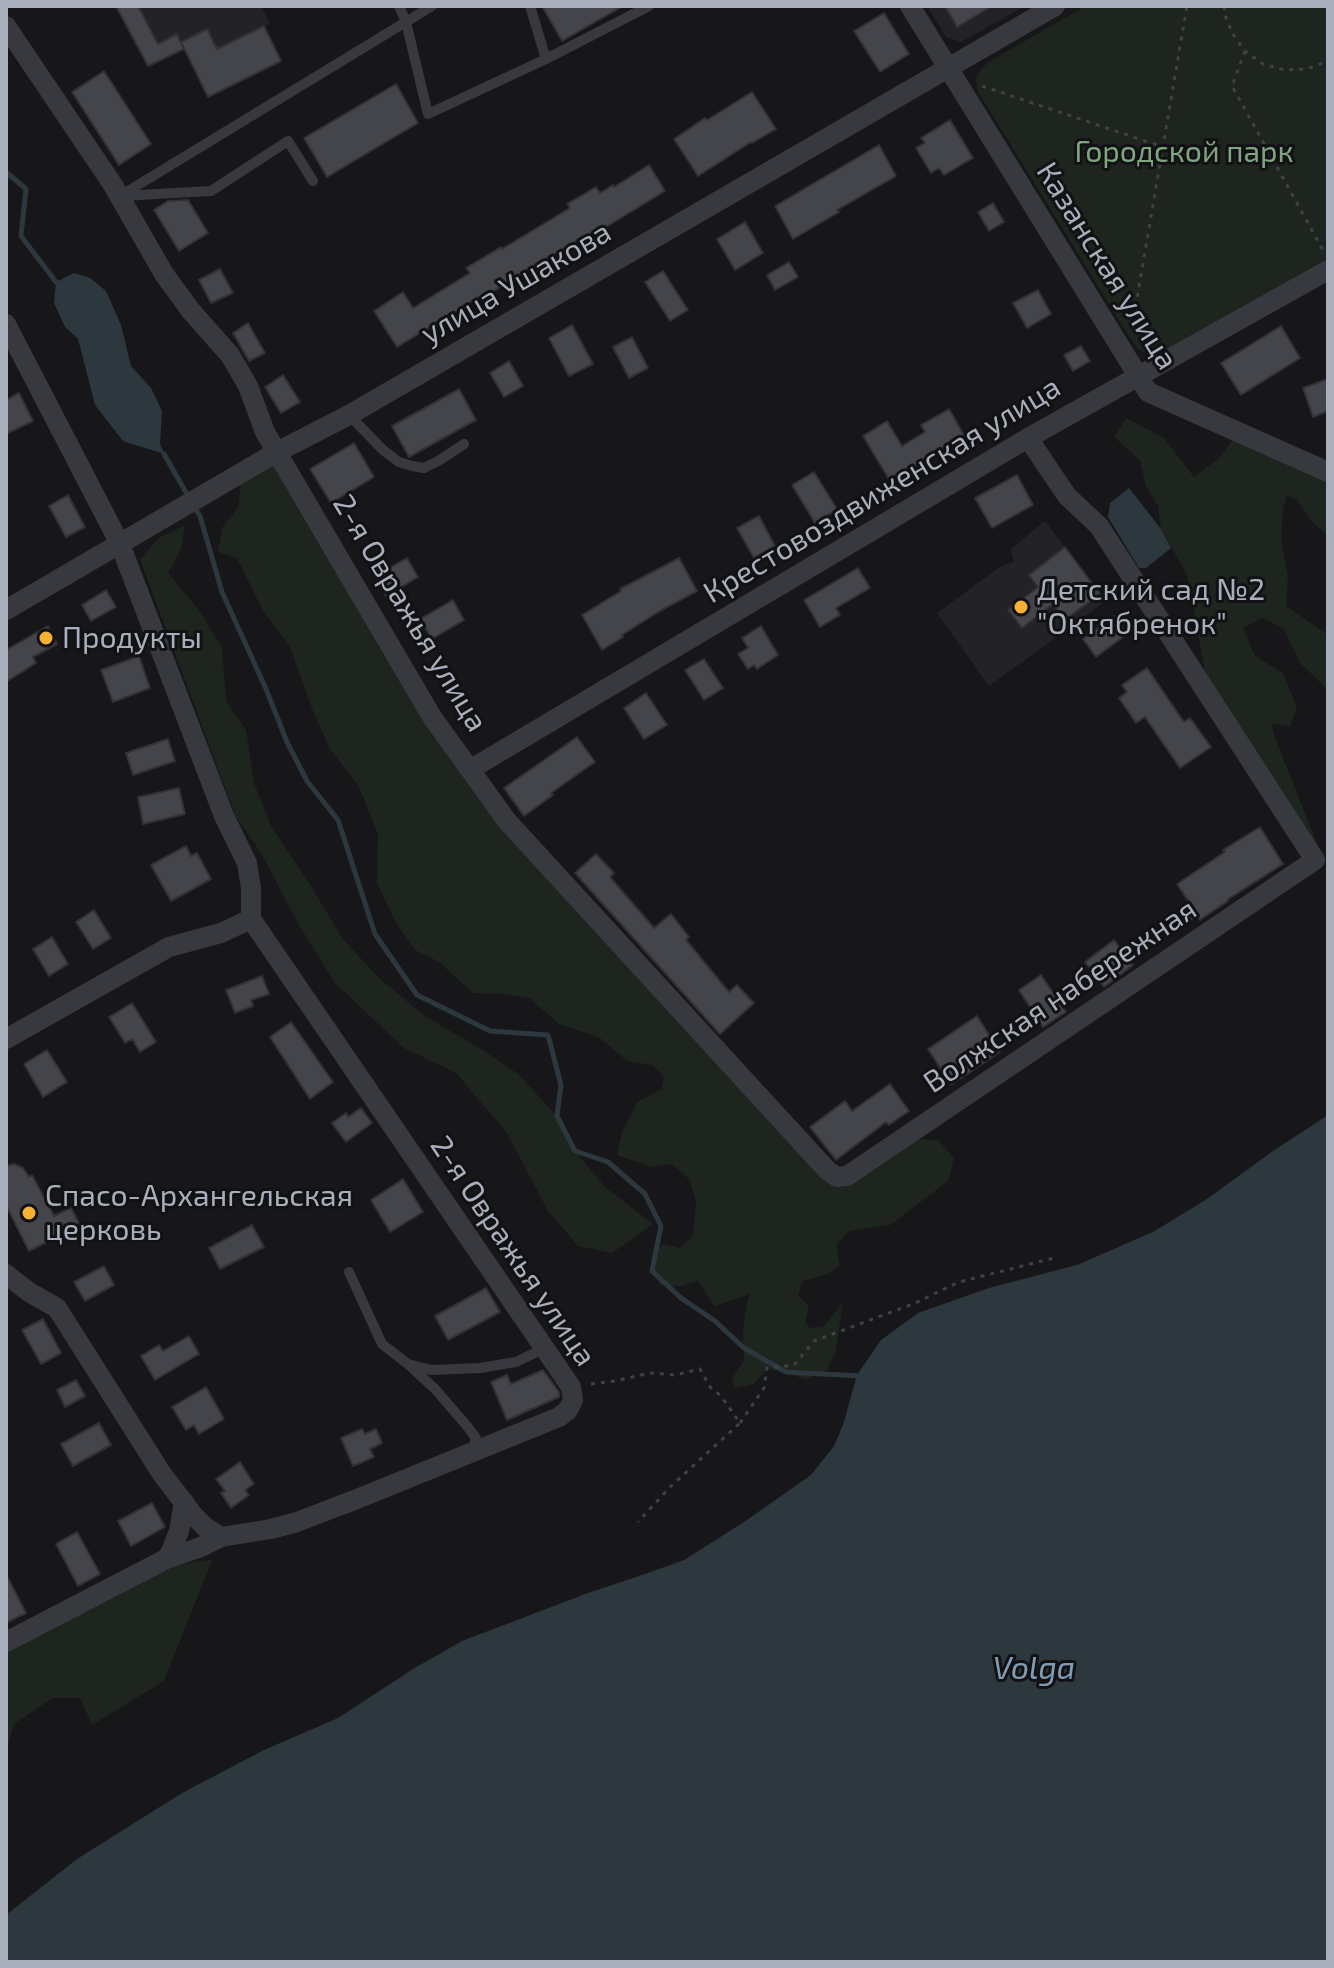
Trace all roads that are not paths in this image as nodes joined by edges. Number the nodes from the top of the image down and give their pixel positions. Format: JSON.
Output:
{"nodes":[{"id":1,"x":399,"y":6,"type":"edge"},
{"id":2,"x":432,"y":6,"type":"edge"},
{"id":3,"x":530,"y":6,"type":"edge"},
{"id":4,"x":649,"y":6,"type":"edge"},
{"id":5,"x":910,"y":6,"type":"edge"},
{"id":6,"x":1055,"y":6,"type":"edge"},
{"id":7,"x":406,"y":22,"type":"junction"},
{"id":8,"x":6,"y":26,"type":"edge"},
{"id":9,"x":546,"y":59,"type":"junction"},
{"id":10,"x":947,"y":68,"type":"junction"},
{"id":11,"x":313,"y":181,"type":"dead end"},
{"id":12,"x":120,"y":196,"type":"junction"},
{"id":13,"x":1328,"y":270,"type":"edge"},
{"id":14,"x":6,"y":324,"type":"edge"},
{"id":15,"x":1138,"y":375,"type":"junction"},
{"id":16,"x":349,"y":415,"type":"junction"},
{"id":17,"x":1028,"y":438,"type":"junction"},
{"id":18,"x":464,"y":444,"type":"dead end"},
{"id":19,"x":277,"y":452,"type":"junction"},
{"id":20,"x":1328,"y":472,"type":"edge"},
{"id":21,"x":120,"y":544,"type":"junction"},
{"id":22,"x":6,"y":610,"type":"edge"},
{"id":23,"x":471,"y":769,"type":"junction"},
{"id":24,"x":251,"y":919,"type":"junction"},
{"id":25,"x":6,"y":1039,"type":"edge"},
{"id":26,"x":837,"y":1177,"type":"joint"},
{"id":27,"x":349,"y":1272,"type":"dead end"},
{"id":28,"x":6,"y":1274,"type":"edge"},
{"id":29,"x":545,"y":1348,"type":"junction"},
{"id":30,"x":408,"y":1364,"type":"junction"},
{"id":31,"x":472,"y":1452,"type":"junction"},
{"id":32,"x":184,"y":1502,"type":"junction"},
{"id":33,"x":221,"y":1537,"type":"junction"},
{"id":34,"x":166,"y":1559,"type":"junction"},
{"id":35,"x":6,"y":1642,"type":"edge"}],
"edges":[{"from":1,"to":7,"type":"lane"},
{"from":2,"to":7,"type":"lane"},
{"from":3,"to":9,"type":"lane"},
{"from":4,"to":9,"type":"lane"},
{"from":5,"to":10,"type":"street","name":"Казанская улица"},
{"from":6,"to":10,"type":"street","name":"улица Ушакова"},
{"from":7,"to":9,"type":"lane"},
{"from":7,"to":12,"type":"lane"},
{"from":8,"to":12,"type":"street","name":"2-я Овражья улица"},
{"from":10,"to":15,"type":"street","name":"Казанская улица"},
{"from":10,"to":16,"type":"street","name":"улица Ушакова"},
{"from":11,"to":12,"type":"lane"},
{"from":12,"to":19,"type":"street","name":"2-я Овражья улица"},
{"from":13,"to":15,"type":"street","name":"Крестовоздвиженская улица"},
{"from":14,"to":21,"type":"street"},
{"from":15,"to":17,"type":"street","name":"Крестовоздвиженская улица"},
{"from":15,"to":20,"type":"street","name":"Казанская улица"},
{"from":16,"to":18,"type":"lane"},
{"from":16,"to":19,"type":"street","name":"улица Ушакова"},
{"from":17,"to":23,"type":"street","name":"Крестовоздвиженская улица"},
{"from":17,"to":26,"type":"street","name":"Волжская набережная"},
{"from":19,"to":21,"type":"street","name":"улица Ушакова"},
{"from":19,"to":23,"type":"street","name":"2-я Овражья улица"},
{"from":21,"to":22,"type":"street","name":"улица Ушакова"},
{"from":21,"to":24,"type":"street"},
{"from":23,"to":26,"type":"street","name":"2-я Овражья улица"},
{"from":24,"to":25,"type":"street"},
{"from":24,"to":29,"type":"street","name":"2-я Овражья улица"},
{"from":27,"to":30,"type":"lane"},
{"from":28,"to":32,"type":"street"},
{"from":29,"to":30,"type":"lane"},
{"from":29,"to":31,"type":"street","name":"2-я Овражья улица"},
{"from":30,"to":31,"type":"lane"},
{"from":31,"to":33,"type":"street"},
{"from":32,"to":33,"type":"street"},
{"from":32,"to":34,"type":"street"},
{"from":33,"to":34,"type":"street"},
{"from":34,"to":35,"type":"street"}]}
